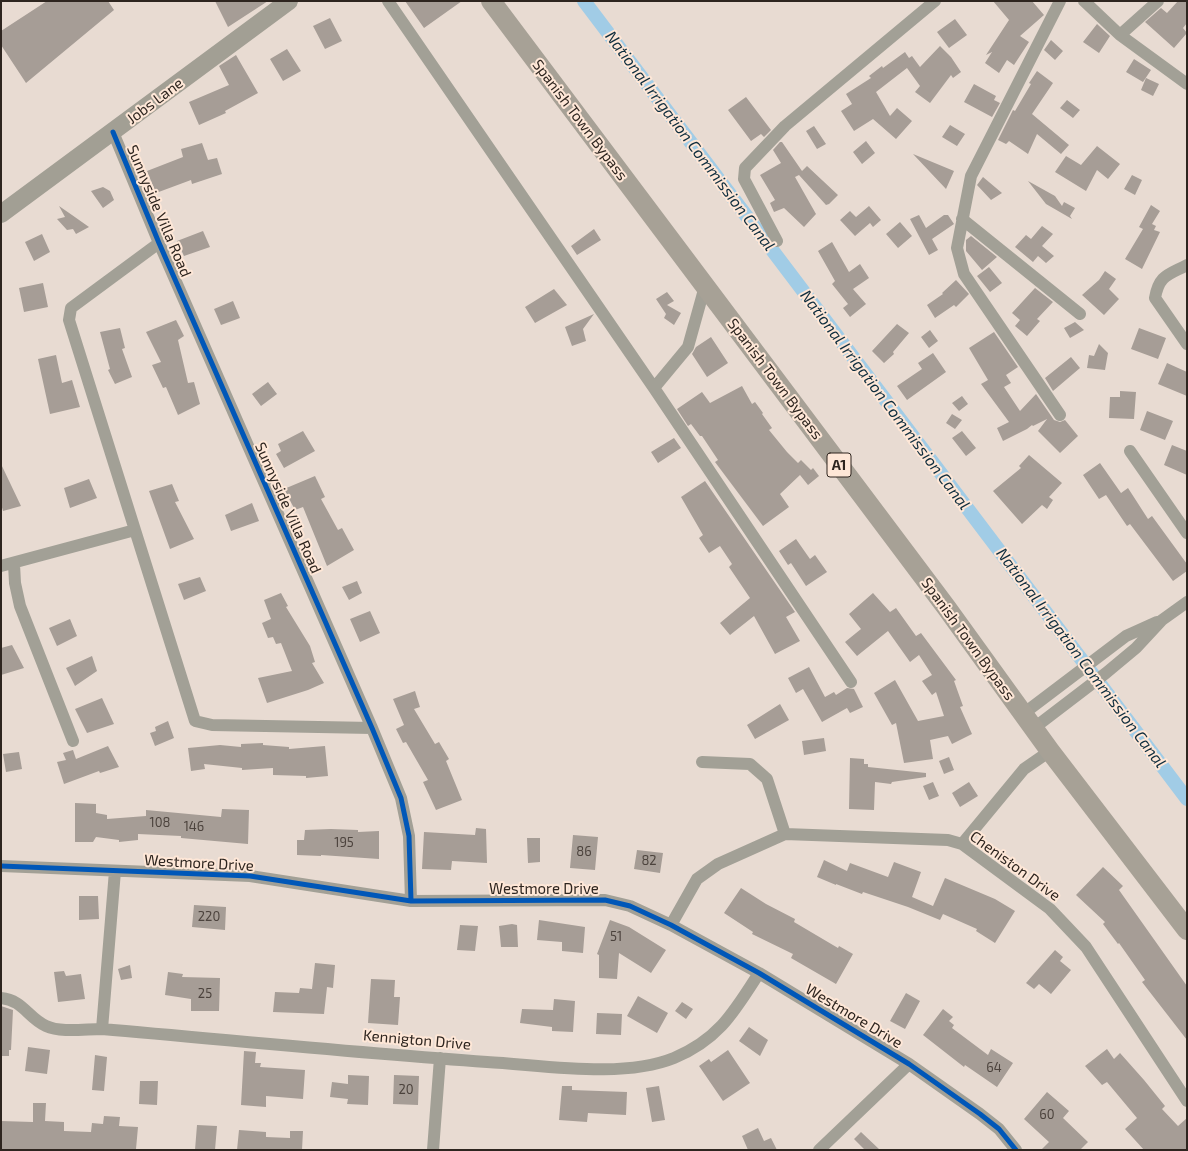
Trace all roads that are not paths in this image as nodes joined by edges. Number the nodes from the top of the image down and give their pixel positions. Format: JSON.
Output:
{"nodes":[{"id":1,"x":289,"y":1,"type":"edge"},
{"id":2,"x":388,"y":1,"type":"edge"},
{"id":3,"x":491,"y":1,"type":"edge"},
{"id":4,"x":935,"y":1,"type":"edge"},
{"id":5,"x":1060,"y":1,"type":"edge"},
{"id":6,"x":1084,"y":1,"type":"edge"},
{"id":7,"x":1158,"y":1,"type":"edge"},
{"id":8,"x":1120,"y":35,"type":"junction"},
{"id":9,"x":1187,"y":84,"type":"edge"},
{"id":10,"x":113,"y":132,"type":"junction"},
{"id":11,"x":1,"y":214,"type":"edge"},
{"id":12,"x":962,"y":219,"type":"junction"},
{"id":13,"x":777,"y":241,"type":"dead end"},
{"id":14,"x":158,"y":243,"type":"junction"},
{"id":15,"x":1187,"y":265,"type":"edge"},
{"id":16,"x":705,"y":286,"type":"junction"},
{"id":17,"x":1080,"y":314,"type":"dead end"},
{"id":18,"x":1187,"y":344,"type":"edge"},
{"id":19,"x":654,"y":388,"type":"junction"},
{"id":20,"x":1060,"y":416,"type":"dead end"},
{"id":21,"x":1130,"y":451,"type":"dead end"},
{"id":22,"x":135,"y":530,"type":"junction"},
{"id":23,"x":1187,"y":533,"type":"edge"},
{"id":24,"x":14,"y":564,"type":"junction"},
{"id":25,"x":1,"y":566,"type":"edge"},
{"id":26,"x":1187,"y":602,"type":"edge"},
{"id":27,"x":1162,"y":620,"type":"junction"},
{"id":28,"x":852,"y":682,"type":"dead end"},
{"id":29,"x":1028,"y":721,"type":"junction"},
{"id":30,"x":372,"y":728,"type":"junction"},
{"id":31,"x":73,"y":741,"type":"dead end"},
{"id":32,"x":1050,"y":751,"type":"junction"},
{"id":33,"x":702,"y":762,"type":"dead end"},
{"id":34,"x":785,"y":834,"type":"junction"},
{"id":35,"x":962,"y":844,"type":"junction"},
{"id":36,"x":1,"y":866,"type":"edge"},
{"id":37,"x":115,"y":871,"type":"junction"},
{"id":38,"x":411,"y":901,"type":"junction"},
{"id":39,"x":671,"y":925,"type":"junction"},
{"id":40,"x":1187,"y":930,"type":"edge"},
{"id":41,"x":759,"y":973,"type":"junction"},
{"id":42,"x":1,"y":998,"type":"edge"},
{"id":43,"x":102,"y":1029,"type":"junction"},
{"id":44,"x":440,"y":1058,"type":"junction"},
{"id":45,"x":910,"y":1064,"type":"junction"},
{"id":46,"x":1187,"y":1100,"type":"edge"},
{"id":47,"x":433,"y":1150,"type":"edge"},
{"id":48,"x":819,"y":1150,"type":"edge"},
{"id":49,"x":1016,"y":1150,"type":"edge"}],
"edges":[{"from":1,"to":10,"type":"street","name":"Jobs Lane"},
{"from":2,"to":19,"type":"street"},
{"from":3,"to":16,"type":"main road","name":"Spanish Town Bypass","number":"A1"},
{"from":4,"to":13,"type":"street"},
{"from":5,"to":12,"type":"street"},
{"from":6,"to":8,"type":"street"},
{"from":7,"to":8,"type":"street"},
{"from":8,"to":9,"type":"street"},
{"from":10,"to":11,"type":"street","name":"Jobs Lane"},
{"from":10,"to":14,"type":"street","name":"Sunnyside Villa Road"},
{"from":12,"to":17,"type":"street"},
{"from":12,"to":20,"type":"street"},
{"from":14,"to":22,"type":"street"},
{"from":14,"to":30,"type":"street","name":"Sunnyside Villa Road"},
{"from":15,"to":18,"type":"street"},
{"from":16,"to":19,"type":"street"},
{"from":16,"to":29,"type":"main road","name":"Spanish Town Bypass","number":"A1"},
{"from":19,"to":28,"type":"street"},
{"from":21,"to":23,"type":"street"},
{"from":22,"to":24,"type":"street"},
{"from":22,"to":30,"type":"street"},
{"from":24,"to":25,"type":"street"},
{"from":24,"to":31,"type":"street"},
{"from":26,"to":27,"type":"street"},
{"from":27,"to":29,"type":"street"},
{"from":27,"to":29,"type":"street"},
{"from":29,"to":32,"type":"main road","name":"Spanish Town Bypass","number":"A1"},
{"from":30,"to":38,"type":"street","name":"Sunnyside Villa Road"},
{"from":32,"to":35,"type":"street"},
{"from":32,"to":40,"type":"main road","name":"Spanish Town Bypass","number":"A1"},
{"from":33,"to":34,"type":"street"},
{"from":34,"to":35,"type":"street","name":"Cheniston Drive"},
{"from":34,"to":39,"type":"street","name":"Cheniston Drive"},
{"from":35,"to":46,"type":"street","name":"Cheniston Drive"},
{"from":36,"to":37,"type":"street","name":"Westmore Drive"},
{"from":37,"to":38,"type":"street","name":"Westmore Drive"},
{"from":37,"to":43,"type":"street"},
{"from":38,"to":39,"type":"street","name":"Westmore Drive"},
{"from":39,"to":41,"type":"street","name":"Westmore Drive"},
{"from":41,"to":44,"type":"street","name":"Kennigton Drive"},
{"from":41,"to":45,"type":"street","name":"Westmore Drive"},
{"from":42,"to":43,"type":"street","name":"Kennigton Drive"},
{"from":43,"to":44,"type":"street","name":"Kennigton Drive"},
{"from":44,"to":47,"type":"street"},
{"from":45,"to":48,"type":"street"},
{"from":45,"to":49,"type":"street","name":"Westmore Drive"}]}
